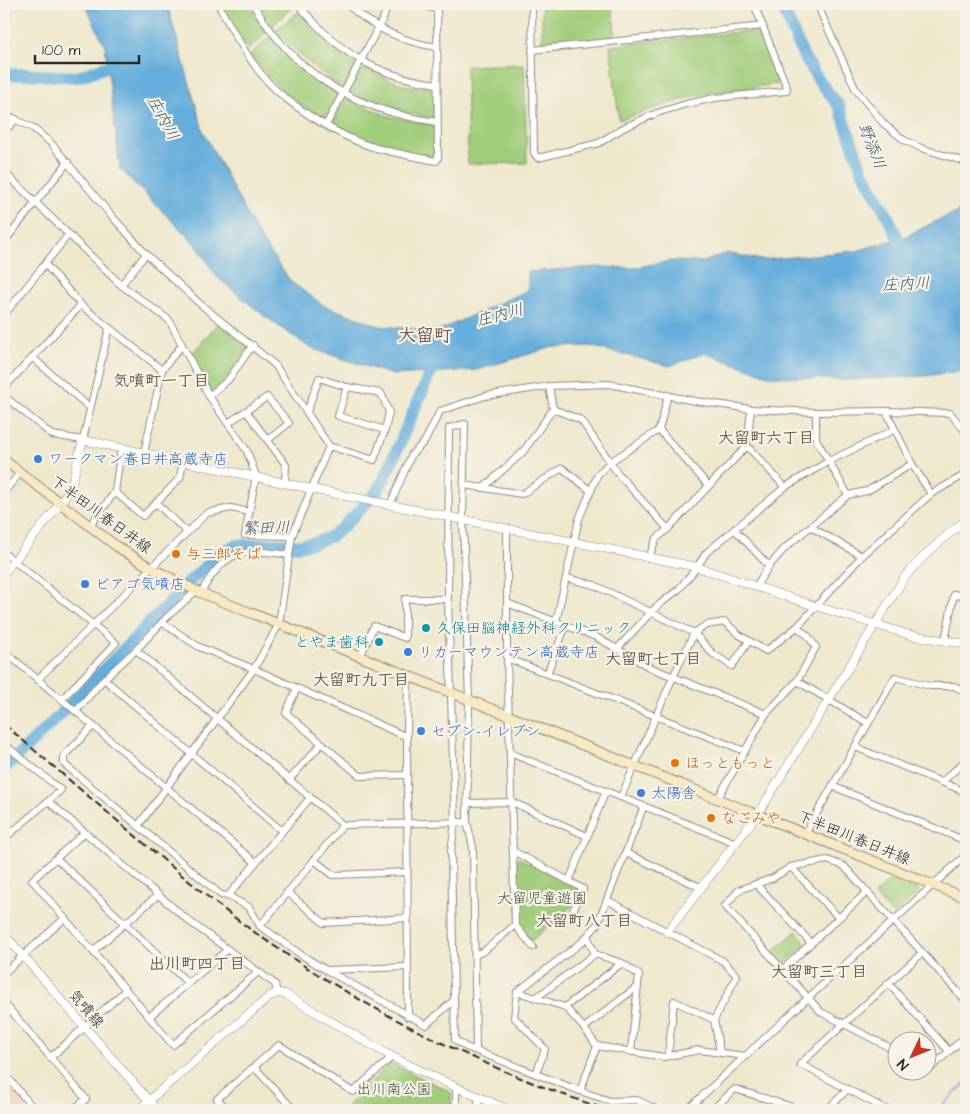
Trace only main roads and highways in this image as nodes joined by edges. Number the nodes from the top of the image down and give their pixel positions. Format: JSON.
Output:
{"nodes":[{"id":1,"x":4,"y":460,"type":"edge"},
{"id":2,"x":966,"y":898,"type":"edge"}],
"edges":[{"from":1,"to":2,"type":"main road","name":"下半田川春日井線"}]}
